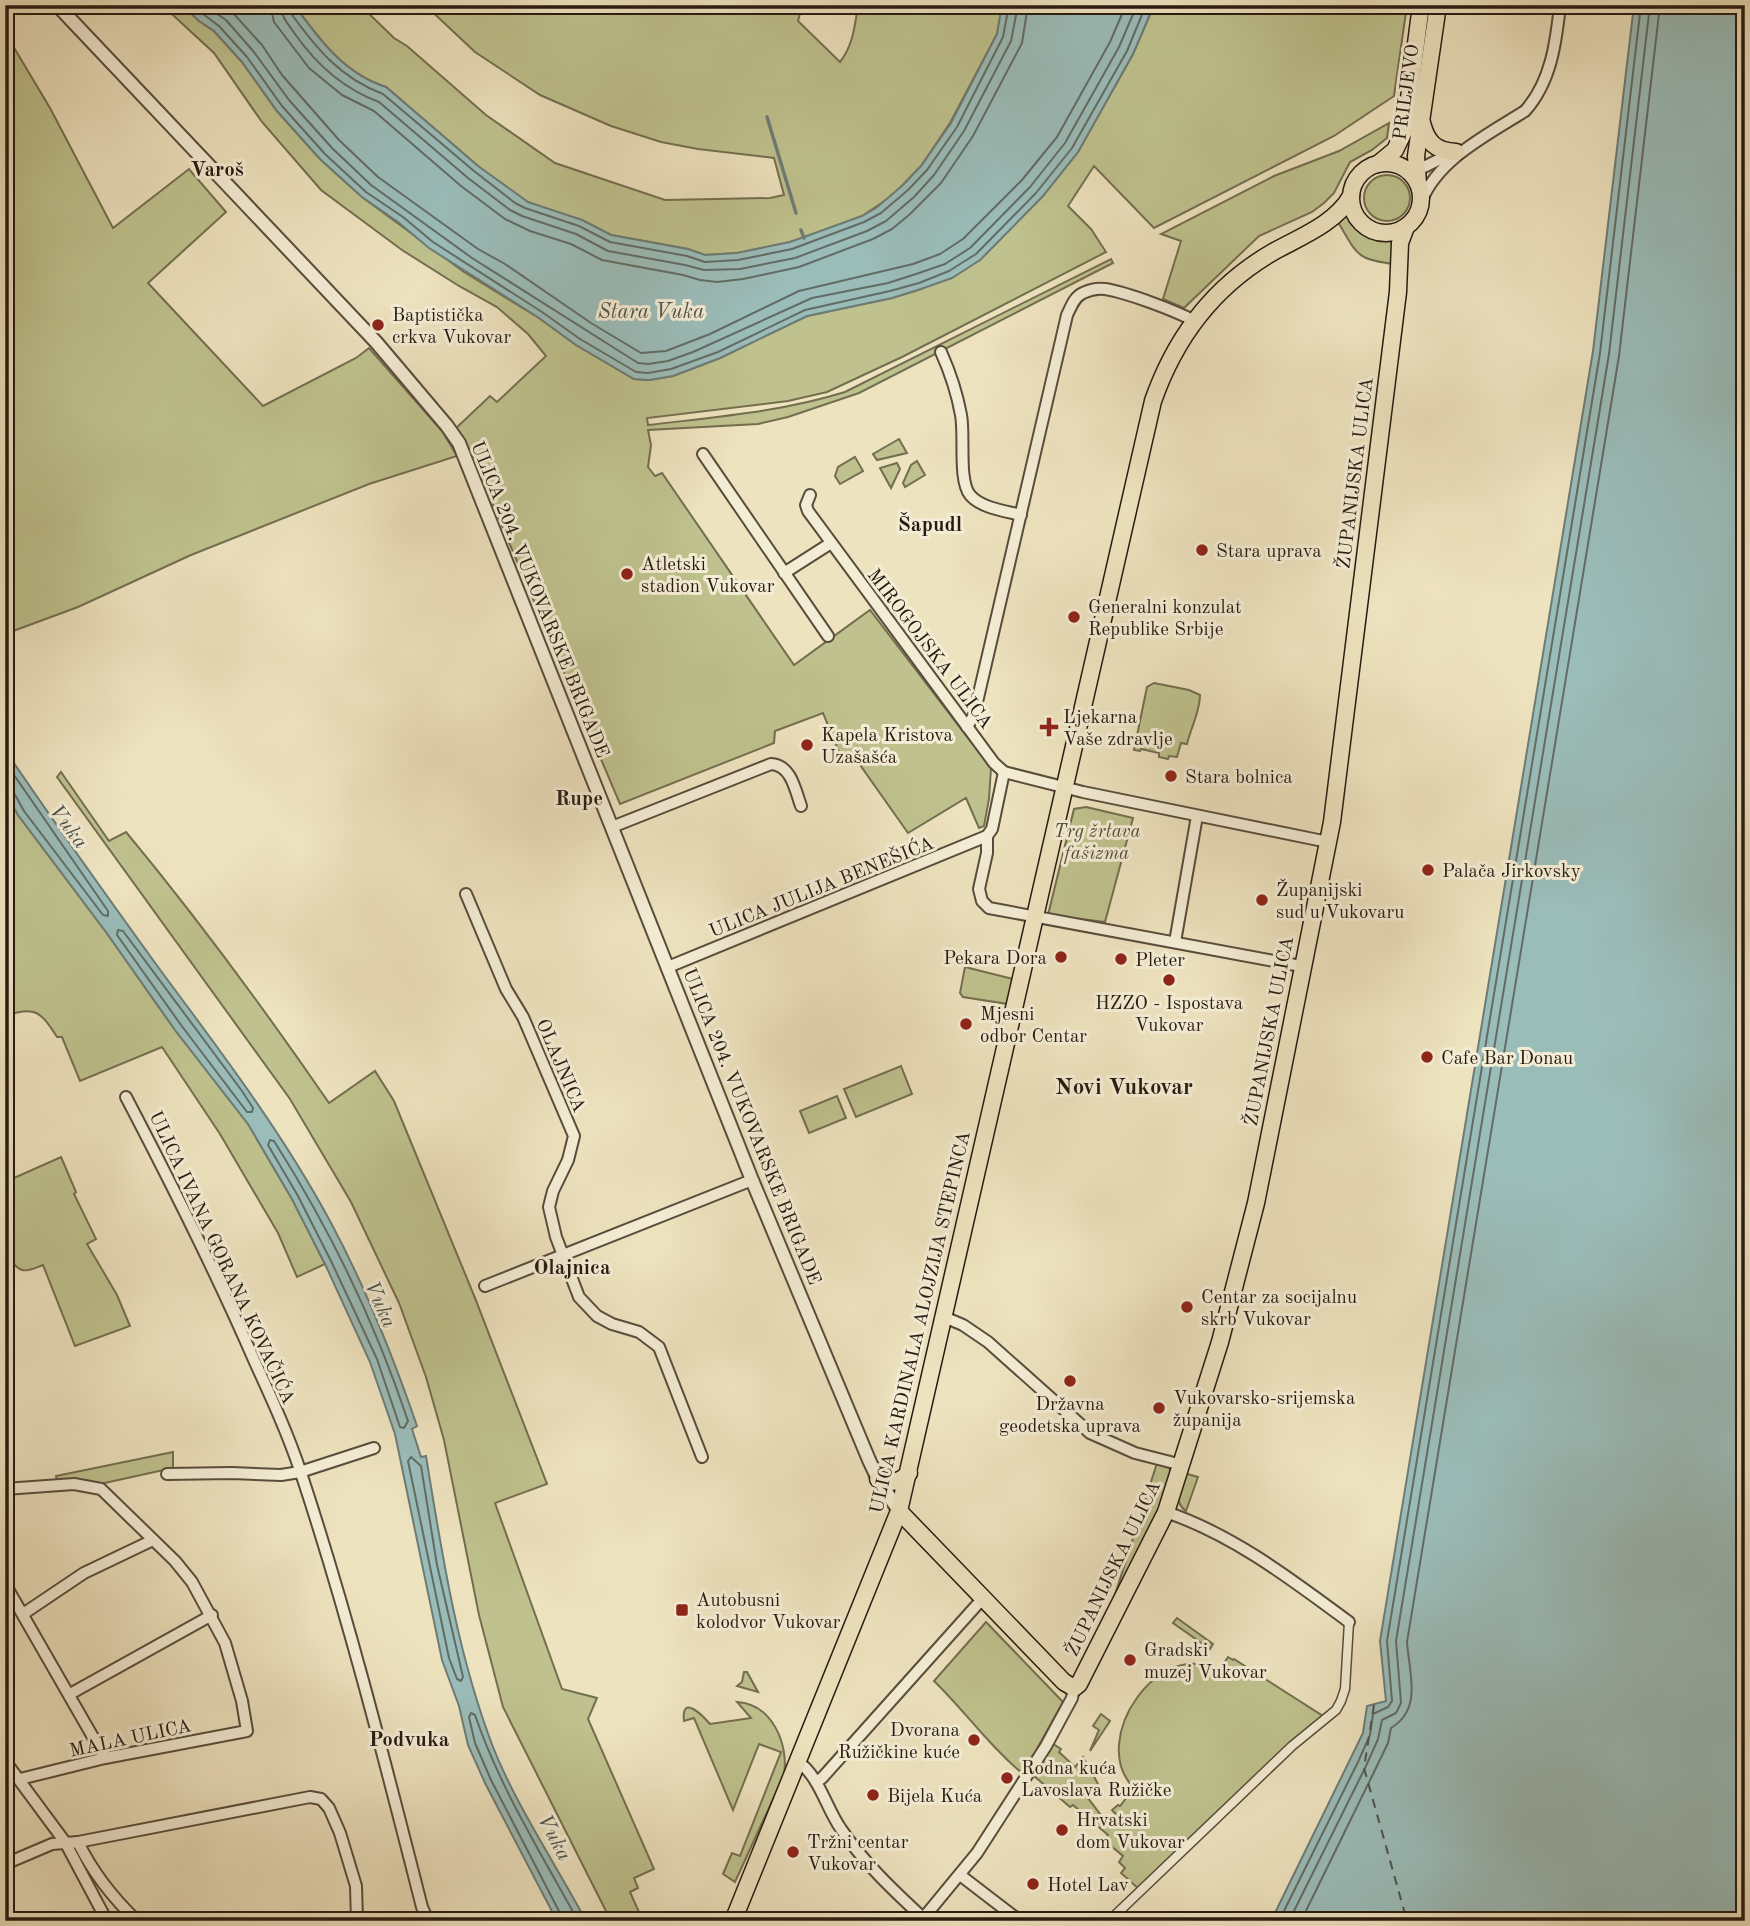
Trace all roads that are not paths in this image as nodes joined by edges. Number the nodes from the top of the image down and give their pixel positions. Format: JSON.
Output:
{"nodes":[{"id":1,"x":57,"y":5,"type":"edge"},
{"id":2,"x":1421,"y":5,"type":"edge"},
{"id":3,"x":1438,"y":5,"type":"edge"},
{"id":4,"x":1560,"y":5,"type":"edge"},
{"id":5,"x":1422,"y":122,"type":"junction"},
{"id":6,"x":1473,"y":145,"type":"junction"},
{"id":7,"x":1456,"y":152,"type":"junction"},
{"id":8,"x":1378,"y":164,"type":"junction"},
{"id":9,"x":1408,"y":168,"type":"junction"},
{"id":10,"x":1351,"y":196,"type":"junction"},
{"id":11,"x":1421,"y":202,"type":"junction"},
{"id":12,"x":1406,"y":227,"type":"junction"},
{"id":13,"x":1195,"y":321,"type":"junction"},
{"id":14,"x":941,"y":352,"type":"dead end"},
{"id":15,"x":703,"y":454,"type":"dead end"},
{"id":16,"x":810,"y":495,"type":"dead end"},
{"id":17,"x":1021,"y":515,"type":"junction"},
{"id":18,"x":831,"y":544,"type":"junction"},
{"id":19,"x":784,"y":573,"type":"junction"},
{"id":20,"x":828,"y":636,"type":"dead end"},
{"id":21,"x":967,"y":727,"type":"junction"},
{"id":22,"x":1004,"y":772,"type":"junction"},
{"id":23,"x":1064,"y":786,"type":"junction"},
{"id":24,"x":801,"y":806,"type":"dead end"},
{"id":25,"x":1197,"y":816,"type":"junction"},
{"id":26,"x":612,"y":827,"type":"junction"},
{"id":27,"x":986,"y":836,"type":"junction"},
{"id":28,"x":1328,"y":842,"type":"junction"},
{"id":29,"x":466,"y":894,"type":"dead end"},
{"id":30,"x":1034,"y":917,"type":"junction"},
{"id":31,"x":1175,"y":942,"type":"junction"},
{"id":32,"x":1301,"y":966,"type":"junction"},
{"id":33,"x":668,"y":967,"type":"junction"},
{"id":34,"x":126,"y":1097,"type":"dead end"},
{"id":35,"x":752,"y":1180,"type":"junction"},
{"id":36,"x":562,"y":1255,"type":"junction"},
{"id":37,"x":485,"y":1286,"type":"dead end"},
{"id":38,"x":944,"y":1317,"type":"junction"},
{"id":39,"x":374,"y":1448,"type":"dead end"},
{"id":40,"x":702,"y":1457,"type":"dead end"},
{"id":41,"x":1182,"y":1465,"type":"junction"},
{"id":42,"x":300,"y":1472,"type":"junction"},
{"id":43,"x":909,"y":1473,"type":"junction"},
{"id":44,"x":167,"y":1474,"type":"dead end"},
{"id":45,"x":878,"y":1479,"type":"junction"},
{"id":46,"x":5,"y":1489,"type":"edge"},
{"id":47,"x":899,"y":1511,"type":"junction"},
{"id":48,"x":1166,"y":1511,"type":"junction"},
{"id":49,"x":153,"y":1541,"type":"junction"},
{"id":50,"x":5,"y":1584,"type":"edge"},
{"id":51,"x":984,"y":1597,"type":"junction"},
{"id":52,"x":23,"y":1614,"type":"junction"},
{"id":53,"x":212,"y":1615,"type":"junction"},
{"id":54,"x":1349,"y":1622,"type":"joint"},
{"id":55,"x":1074,"y":1688,"type":"junction"},
{"id":56,"x":69,"y":1694,"type":"junction"},
{"id":57,"x":105,"y":1758,"type":"junction"},
{"id":58,"x":5,"y":1761,"type":"edge"},
{"id":59,"x":797,"y":1761,"type":"junction"},
{"id":60,"x":20,"y":1779,"type":"junction"},
{"id":61,"x":816,"y":1782,"type":"junction"},
{"id":62,"x":65,"y":1842,"type":"junction"},
{"id":63,"x":78,"y":1842,"type":"junction"},
{"id":64,"x":5,"y":1864,"type":"edge"},
{"id":65,"x":960,"y":1875,"type":"junction"},
{"id":66,"x":922,"y":1919,"type":"edge"},
{"id":67,"x":107,"y":1921,"type":"edge"},
{"id":68,"x":137,"y":1921,"type":"edge"},
{"id":69,"x":356,"y":1921,"type":"edge"},
{"id":70,"x":428,"y":1921,"type":"edge"},
{"id":71,"x":733,"y":1921,"type":"edge"},
{"id":72,"x":1020,"y":1921,"type":"edge"},
{"id":73,"x":1109,"y":1921,"type":"edge"}],
"edges":[{"from":1,"to":26,"type":"street","name":"ULICA 204. VUKOVARSKE BRIGADE"},
{"from":2,"to":8,"type":"main road","name":"PRILJEVO"},
{"from":3,"to":5,"type":"main road","name":"PRILJEVO"},
{"from":4,"to":6,"type":"street"},
{"from":5,"to":7,"type":"main road"},
{"from":5,"to":9,"type":"main road","name":"PRILJEVO"},
{"from":6,"to":7,"type":"street"},
{"from":6,"to":11,"type":"street"},
{"from":7,"to":9,"type":"street"},
{"from":8,"to":9,"type":"main road"},
{"from":8,"to":10,"type":"main road"},
{"from":9,"to":11,"type":"main road","name":"PRILJEVO"},
{"from":10,"to":12,"type":"main road"},
{"from":10,"to":13,"type":"main road"},
{"from":11,"to":12,"type":"main road"},
{"from":12,"to":28,"type":"main road","name":"ŽUPANIJSKA ULICA"},
{"from":13,"to":17,"type":"street"},
{"from":13,"to":23,"type":"main road"},
{"from":14,"to":17,"type":"street"},
{"from":15,"to":19,"type":"street"},
{"from":16,"to":18,"type":"street","name":"MIROGOJSKA ULICA"},
{"from":17,"to":21,"type":"street"},
{"from":18,"to":19,"type":"street"},
{"from":18,"to":21,"type":"street","name":"MIROGOJSKA ULICA"},
{"from":19,"to":20,"type":"street"},
{"from":21,"to":22,"type":"street","name":"MIROGOJSKA ULICA"},
{"from":22,"to":23,"type":"street"},
{"from":22,"to":27,"type":"street"},
{"from":23,"to":25,"type":"street"},
{"from":23,"to":30,"type":"main road"},
{"from":24,"to":26,"type":"street"},
{"from":25,"to":28,"type":"street"},
{"from":25,"to":31,"type":"street"},
{"from":26,"to":33,"type":"street","name":"ULICA 204. VUKOVARSKE BRIGADE"},
{"from":27,"to":30,"type":"street"},
{"from":27,"to":33,"type":"street","name":"ULICA JULIJA BENEŠIĆA"},
{"from":28,"to":32,"type":"main road","name":"ŽUPANIJSKA ULICA"},
{"from":29,"to":36,"type":"street","name":"OLAJNICA"},
{"from":30,"to":31,"type":"street"},
{"from":30,"to":38,"type":"main road","name":"ULICA KARDINALA ALOJZIJA STEPINCA"},
{"from":31,"to":32,"type":"street"},
{"from":32,"to":41,"type":"main road","name":"ŽUPANIJSKA ULICA"},
{"from":33,"to":35,"type":"street","name":"ULICA 204. VUKOVARSKE BRIGADE"},
{"from":34,"to":42,"type":"street","name":"ULICA IVANA GORANA KOVAČIĆA"},
{"from":35,"to":36,"type":"street"},
{"from":35,"to":45,"type":"street","name":"ULICA 204. VUKOVARSKE BRIGADE"},
{"from":36,"to":37,"type":"street"},
{"from":36,"to":40,"type":"street","name":"OLAJNICA"},
{"from":38,"to":41,"type":"street"},
{"from":38,"to":43,"type":"main road","name":"ULICA KARDINALA ALOJZIJA STEPINCA"},
{"from":39,"to":42,"type":"street"},
{"from":41,"to":48,"type":"main road","name":"ŽUPANIJSKA ULICA"},
{"from":42,"to":44,"type":"street"},
{"from":42,"to":70,"type":"street","name":"ULICA IVANA GORANA KOVAČIĆA"},
{"from":43,"to":45,"type":"main road"},
{"from":43,"to":47,"type":"main road","name":"ULICA KARDINALA ALOJZIJA STEPINCA"},
{"from":45,"to":47,"type":"street","name":"ULICA 204. VUKOVARSKE BRIGADE"},
{"from":46,"to":49,"type":"street"},
{"from":47,"to":51,"type":"main road"},
{"from":47,"to":59,"type":"main road","name":"ULICA KARDINALA ALOJZIJA STEPINCA"},
{"from":48,"to":54,"type":"street"},
{"from":48,"to":55,"type":"main road","name":"ŽUPANIJSKA ULICA"},
{"from":49,"to":52,"type":"street"},
{"from":49,"to":53,"type":"street"},
{"from":50,"to":52,"type":"street"},
{"from":51,"to":55,"type":"main road"},
{"from":51,"to":61,"type":"street"},
{"from":52,"to":56,"type":"street"},
{"from":53,"to":56,"type":"street"},
{"from":53,"to":57,"type":"street","name":"MALA ULICA"},
{"from":54,"to":73,"type":"street"},
{"from":55,"to":65,"type":"street"},
{"from":56,"to":57,"type":"street"},
{"from":57,"to":60,"type":"street","name":"MALA ULICA"},
{"from":58,"to":60,"type":"street"},
{"from":59,"to":61,"type":"street"},
{"from":59,"to":71,"type":"main road","name":"ULICA KARDINALA ALOJZIJA STEPINCA"},
{"from":60,"to":62,"type":"street"},
{"from":61,"to":66,"type":"street"},
{"from":62,"to":63,"type":"street"},
{"from":62,"to":64,"type":"street"},
{"from":62,"to":67,"type":"street"},
{"from":63,"to":68,"type":"street"},
{"from":63,"to":69,"type":"street"},
{"from":65,"to":66,"type":"street"},
{"from":65,"to":72,"type":"street"}]}
